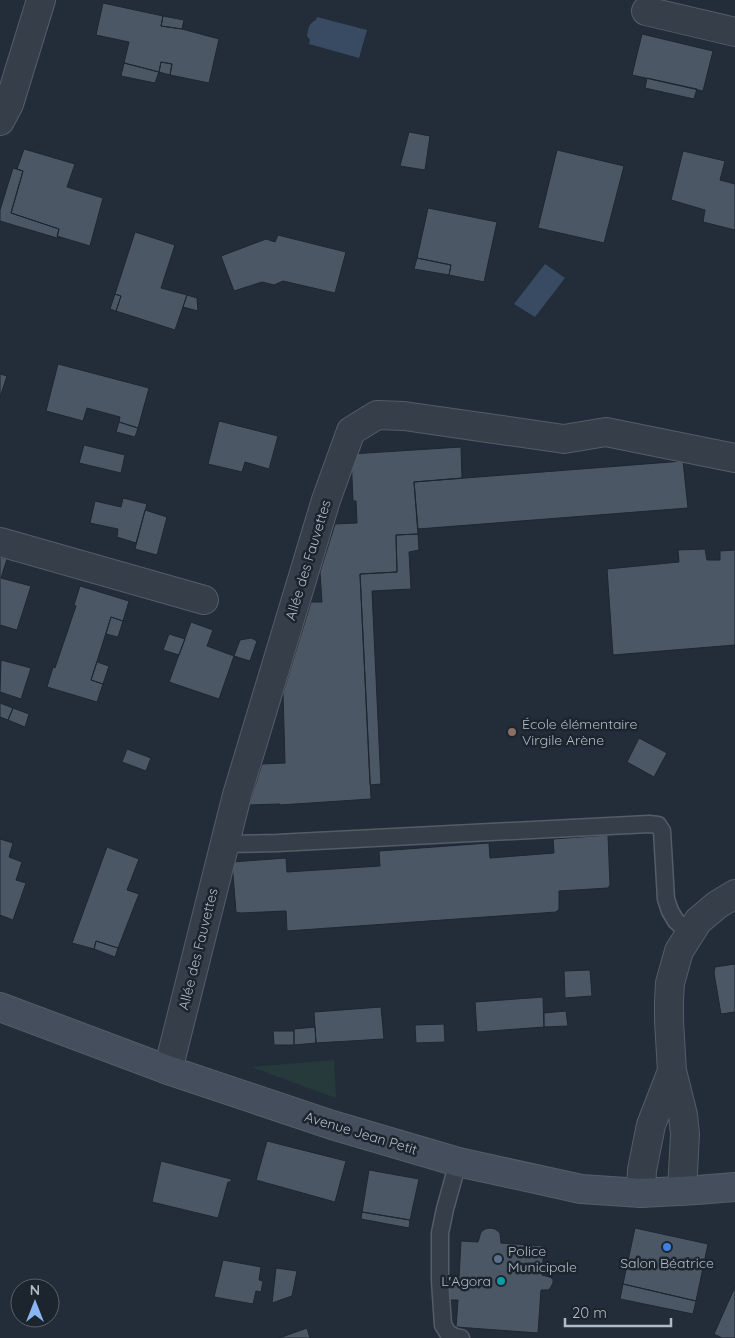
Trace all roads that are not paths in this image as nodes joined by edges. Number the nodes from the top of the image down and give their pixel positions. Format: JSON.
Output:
{"nodes":[{"id":1,"x":41,"y":0,"type":"edge"},
{"id":2,"x":646,"y":11,"type":"dead end"},
{"id":3,"x":735,"y":32,"type":"edge"},
{"id":4,"x":0,"y":122,"type":"edge"},
{"id":5,"x":735,"y":458,"type":"edge"},
{"id":6,"x":0,"y":542,"type":"edge"},
{"id":7,"x":204,"y":600,"type":"dead end"},
{"id":8,"x":224,"y":844,"type":"junction"},
{"id":9,"x":735,"y":894,"type":"edge"},
{"id":10,"x":691,"y":934,"type":"junction"},
{"id":11,"x":0,"y":1007,"type":"edge"},
{"id":12,"x":168,"y":1070,"type":"junction"},
{"id":13,"x":672,"y":1071,"type":"junction"},
{"id":14,"x":458,"y":1162,"type":"junction"},
{"id":15,"x":735,"y":1187,"type":"edge"},
{"id":16,"x":682,"y":1191,"type":"junction"},
{"id":17,"x":641,"y":1193,"type":"junction"},
{"id":18,"x":461,"y":1338,"type":"edge"}],
"edges":[{"from":1,"to":4,"type":"street"},
{"from":2,"to":3,"type":"street"},
{"from":5,"to":8,"type":"street","name":"Allée des Fauvettes"},
{"from":6,"to":7,"type":"street"},
{"from":8,"to":10,"type":"lane"},
{"from":8,"to":12,"type":"street","name":"Allée des Fauvettes"},
{"from":9,"to":10,"type":"street"},
{"from":10,"to":13,"type":"street"},
{"from":11,"to":12,"type":"street","name":"Avenue Jean Petit"},
{"from":12,"to":14,"type":"street","name":"Avenue Jean Petit"},
{"from":13,"to":16,"type":"street"},
{"from":13,"to":17,"type":"street"},
{"from":14,"to":17,"type":"street","name":"Avenue Jean Petit"},
{"from":14,"to":18,"type":"lane"},
{"from":15,"to":16,"type":"street","name":"Avenue Jean Petit"},
{"from":16,"to":17,"type":"street","name":"Avenue Jean Petit"}]}
